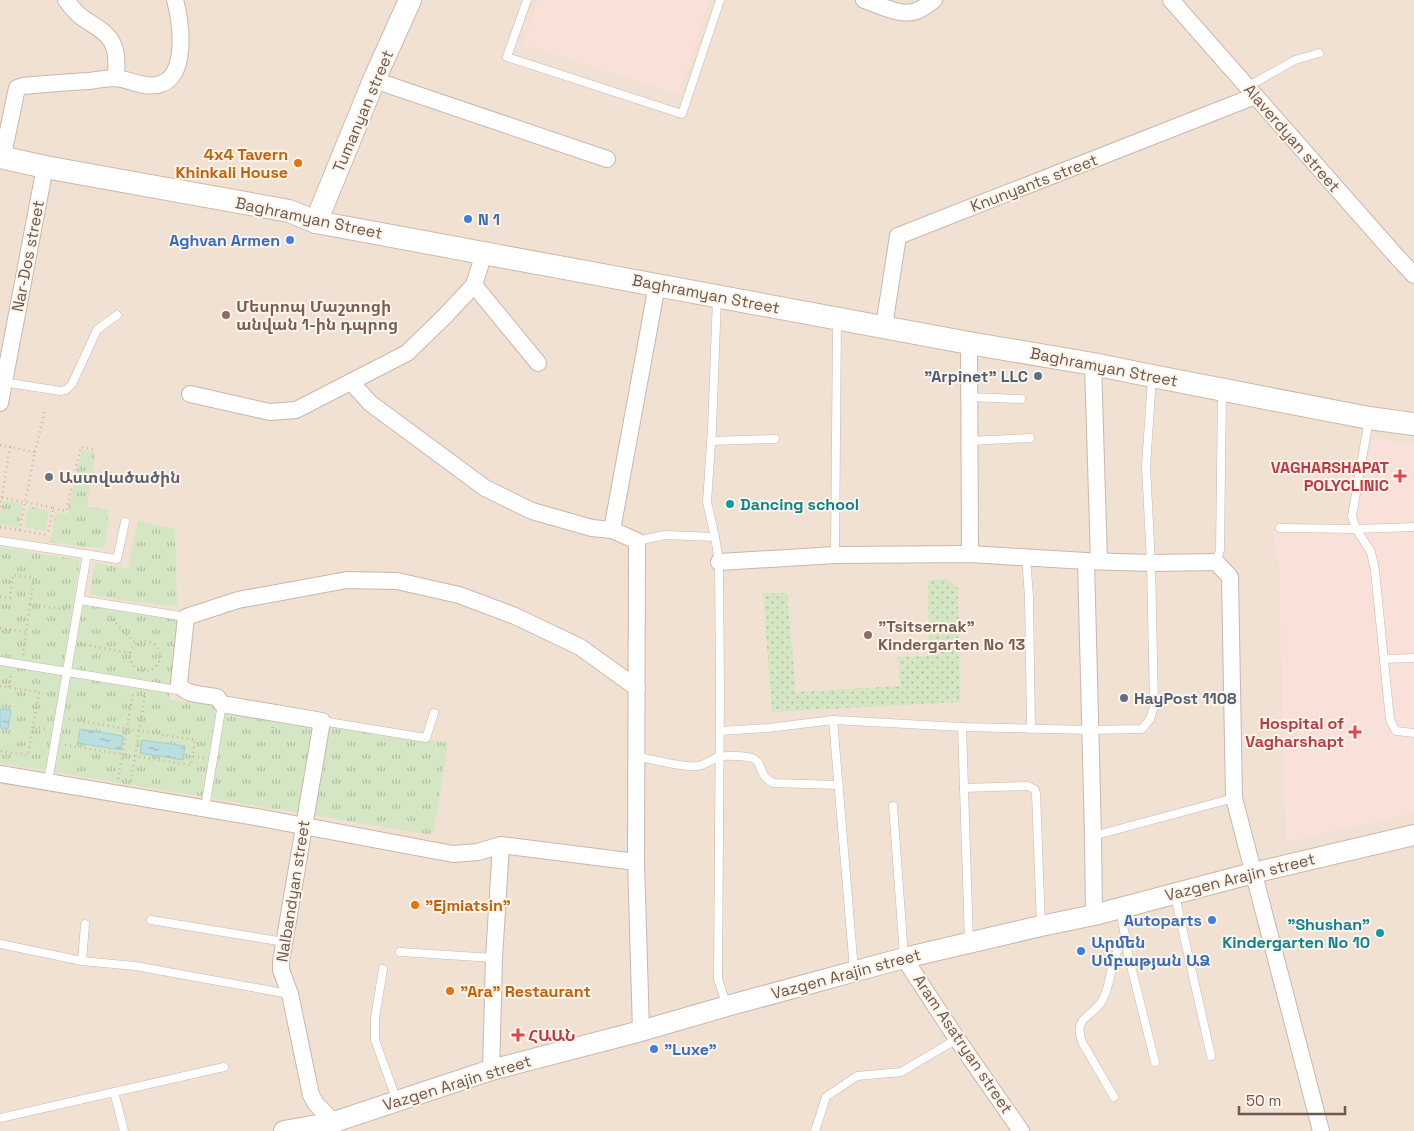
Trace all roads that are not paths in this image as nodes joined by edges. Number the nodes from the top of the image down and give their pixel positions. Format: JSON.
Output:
{"nodes":[{"id":1,"x":66,"y":0,"type":"edge"},
{"id":2,"x":175,"y":0,"type":"edge"},
{"id":3,"x":410,"y":0,"type":"edge"},
{"id":4,"x":527,"y":0,"type":"edge"},
{"id":5,"x":720,"y":0,"type":"edge"},
{"id":6,"x":864,"y":0,"type":"edge"},
{"id":7,"x":934,"y":0,"type":"edge"},
{"id":8,"x":1171,"y":0,"type":"edge"},
{"id":9,"x":1319,"y":53,"type":"dead end"},
{"id":10,"x":116,"y":78,"type":"junction"},
{"id":11,"x":374,"y":80,"type":"junction"},
{"id":12,"x":1251,"y":91,"type":"junction"},
{"id":13,"x":2,"y":158,"type":"edge"},
{"id":14,"x":607,"y":159,"type":"dead end"},
{"id":15,"x":45,"y":167,"type":"junction"},
{"id":16,"x":316,"y":222,"type":"junction"},
{"id":17,"x":484,"y":253,"type":"junction"},
{"id":18,"x":1414,"y":275,"type":"edge"},
{"id":19,"x":474,"y":285,"type":"junction"},
{"id":20,"x":657,"y":285,"type":"junction"},
{"id":21,"x":717,"y":296,"type":"junction"},
{"id":22,"x":117,"y":315,"type":"dead end"},
{"id":23,"x":837,"y":318,"type":"junction"},
{"id":24,"x":884,"y":326,"type":"junction"},
{"id":25,"x":969,"y":343,"type":"junction"},
{"id":26,"x":538,"y":363,"type":"dead end"},
{"id":27,"x":1093,"y":364,"type":"junction"},
{"id":28,"x":1152,"y":376,"type":"junction"},
{"id":29,"x":3,"y":382,"type":"junction"},
{"id":30,"x":351,"y":382,"type":"junction"},
{"id":31,"x":1222,"y":390,"type":"junction"},
{"id":32,"x":190,"y":394,"type":"dead end"},
{"id":33,"x":968,"y":397,"type":"junction"},
{"id":34,"x":1021,"y":399,"type":"dead end"},
{"id":35,"x":0,"y":403,"type":"edge"},
{"id":36,"x":1369,"y":418,"type":"junction"},
{"id":37,"x":1414,"y":424,"type":"edge"},
{"id":38,"x":1030,"y":438,"type":"dead end"},
{"id":39,"x":775,"y":439,"type":"dead end"},
{"id":40,"x":711,"y":441,"type":"junction"},
{"id":41,"x":969,"y":442,"type":"junction"},
{"id":42,"x":125,"y":522,"type":"dead end"},
{"id":43,"x":1414,"y":527,"type":"edge"},
{"id":44,"x":1280,"y":528,"type":"dead end"},
{"id":45,"x":1356,"y":529,"type":"junction"},
{"id":46,"x":612,"y":530,"type":"junction"},
{"id":47,"x":715,"y":537,"type":"junction"},
{"id":48,"x":0,"y":541,"type":"edge"},
{"id":49,"x":637,"y":541,"type":"junction"},
{"id":50,"x":87,"y":554,"type":"junction"},
{"id":51,"x":970,"y":554,"type":"junction"},
{"id":52,"x":835,"y":555,"type":"junction"},
{"id":53,"x":1026,"y":557,"type":"junction"},
{"id":54,"x":1092,"y":561,"type":"junction"},
{"id":55,"x":719,"y":562,"type":"junction"},
{"id":56,"x":1216,"y":562,"type":"junction"},
{"id":57,"x":1150,"y":563,"type":"junction"},
{"id":58,"x":80,"y":600,"type":"junction"},
{"id":59,"x":186,"y":617,"type":"junction"},
{"id":60,"x":1414,"y":658,"type":"edge"},
{"id":61,"x":1384,"y":659,"type":"junction"},
{"id":62,"x":0,"y":661,"type":"edge"},
{"id":63,"x":67,"y":672,"type":"junction"},
{"id":64,"x":184,"y":688,"type":"junction"},
{"id":65,"x":638,"y":688,"type":"junction"},
{"id":66,"x":222,"y":704,"type":"junction"},
{"id":67,"x":434,"y":713,"type":"dead end"},
{"id":68,"x":833,"y":720,"type":"junction"},
{"id":69,"x":322,"y":721,"type":"junction"},
{"id":70,"x":962,"y":727,"type":"junction"},
{"id":71,"x":1031,"y":729,"type":"junction"},
{"id":72,"x":1090,"y":730,"type":"junction"},
{"id":73,"x":720,"y":731,"type":"junction"},
{"id":74,"x":1414,"y":733,"type":"edge"},
{"id":75,"x":636,"y":756,"type":"junction"},
{"id":76,"x":719,"y":756,"type":"junction"},
{"id":77,"x":0,"y":774,"type":"edge"},
{"id":78,"x":48,"y":782,"type":"junction"},
{"id":79,"x":839,"y":785,"type":"junction"},
{"id":80,"x":964,"y":788,"type":"junction"},
{"id":81,"x":1234,"y":798,"type":"junction"},
{"id":82,"x":893,"y":806,"type":"dead end"},
{"id":83,"x":205,"y":808,"type":"junction"},
{"id":84,"x":303,"y":825,"type":"junction"},
{"id":85,"x":1414,"y":835,"type":"edge"},
{"id":86,"x":1094,"y":836,"type":"junction"},
{"id":87,"x":501,"y":845,"type":"junction"},
{"id":88,"x":636,"y":862,"type":"junction"},
{"id":89,"x":1253,"y":873,"type":"junction"},
{"id":90,"x":1175,"y":894,"type":"junction"},
{"id":91,"x":1120,"y":908,"type":"junction"},
{"id":92,"x":1094,"y":915,"type":"junction"},
{"id":93,"x":151,"y":920,"type":"dead end"},
{"id":94,"x":86,"y":924,"type":"dead end"},
{"id":95,"x":1041,"y":926,"type":"junction"},
{"id":96,"x":1126,"y":936,"type":"junction"},
{"id":97,"x":284,"y":942,"type":"junction"},
{"id":98,"x":969,"y":942,"type":"junction"},
{"id":99,"x":0,"y":944,"type":"edge"},
{"id":100,"x":400,"y":952,"type":"dead end"},
{"id":101,"x":494,"y":958,"type":"junction"},
{"id":102,"x":904,"y":958,"type":"junction"},
{"id":103,"x":82,"y":961,"type":"junction"},
{"id":104,"x":383,"y":969,"type":"dead end"},
{"id":105,"x":854,"y":971,"type":"junction"},
{"id":106,"x":290,"y":994,"type":"junction"},
{"id":107,"x":727,"y":1006,"type":"junction"},
{"id":108,"x":641,"y":1031,"type":"junction"},
{"id":109,"x":958,"y":1038,"type":"junction"},
{"id":110,"x":1211,"y":1056,"type":"dead end"},
{"id":111,"x":1155,"y":1062,"type":"dead end"},
{"id":112,"x":224,"y":1068,"type":"dead end"},
{"id":113,"x":491,"y":1070,"type":"junction"},
{"id":114,"x":114,"y":1092,"type":"junction"},
{"id":115,"x":1114,"y":1097,"type":"dead end"},
{"id":116,"x":398,"y":1101,"type":"junction"},
{"id":117,"x":0,"y":1118,"type":"edge"},
{"id":118,"x":338,"y":1128,"type":"edge"},
{"id":119,"x":124,"y":1131,"type":"edge"},
{"id":120,"x":284,"y":1131,"type":"edge"},
{"id":121,"x":816,"y":1131,"type":"edge"},
{"id":122,"x":1021,"y":1131,"type":"edge"},
{"id":123,"x":1321,"y":1131,"type":"edge"}],
"edges":[{"from":1,"to":10,"type":"street"},
{"from":2,"to":10,"type":"street"},
{"from":3,"to":11,"type":"main road","name":"Tumanyan street"},
{"from":4,"to":5,"type":"lane"},
{"from":6,"to":7,"type":"street"},
{"from":8,"to":12,"type":"street","name":"Alaverdyan street"},
{"from":9,"to":12,"type":"lane"},
{"from":10,"to":13,"type":"street"},
{"from":11,"to":14,"type":"street"},
{"from":11,"to":16,"type":"main road","name":"Tumanyan street"},
{"from":12,"to":18,"type":"street","name":"Alaverdyan street"},
{"from":12,"to":24,"type":"street","name":"Knunyants street"},
{"from":13,"to":15,"type":"main road","name":"Baghramyan Street"},
{"from":15,"to":16,"type":"main road","name":"Baghramyan Street"},
{"from":15,"to":29,"type":"street","name":"Nar-Dos street"},
{"from":16,"to":17,"type":"main road","name":"Baghramyan Street"},
{"from":17,"to":19,"type":"street"},
{"from":17,"to":20,"type":"main road","name":"Baghramyan Street"},
{"from":19,"to":26,"type":"street"},
{"from":19,"to":30,"type":"street"},
{"from":20,"to":21,"type":"main road","name":"Baghramyan Street"},
{"from":20,"to":46,"type":"street"},
{"from":21,"to":23,"type":"main road","name":"Baghramyan Street"},
{"from":21,"to":40,"type":"lane"},
{"from":22,"to":29,"type":"lane"},
{"from":23,"to":24,"type":"main road","name":"Baghramyan Street"},
{"from":23,"to":52,"type":"lane"},
{"from":24,"to":25,"type":"main road","name":"Baghramyan Street"},
{"from":25,"to":27,"type":"main road","name":"Baghramyan Street"},
{"from":25,"to":33,"type":"street"},
{"from":27,"to":28,"type":"main road","name":"Baghramyan Street"},
{"from":27,"to":54,"type":"street"},
{"from":28,"to":31,"type":"main road","name":"Baghramyan Street"},
{"from":28,"to":57,"type":"lane"},
{"from":29,"to":35,"type":"street","name":"Nar-Dos street"},
{"from":30,"to":32,"type":"street"},
{"from":30,"to":46,"type":"street"},
{"from":31,"to":36,"type":"main road","name":"Baghramyan Street"},
{"from":31,"to":56,"type":"lane"},
{"from":33,"to":34,"type":"lane"},
{"from":33,"to":41,"type":"street"},
{"from":36,"to":37,"type":"main road","name":"Baghramyan Street"},
{"from":36,"to":45,"type":"lane"},
{"from":38,"to":41,"type":"lane"},
{"from":39,"to":40,"type":"lane"},
{"from":40,"to":47,"type":"lane"},
{"from":41,"to":51,"type":"street"},
{"from":42,"to":50,"type":"lane"},
{"from":43,"to":45,"type":"lane"},
{"from":44,"to":45,"type":"lane"},
{"from":45,"to":61,"type":"lane"},
{"from":46,"to":49,"type":"street"},
{"from":47,"to":49,"type":"lane"},
{"from":47,"to":55,"type":"lane"},
{"from":48,"to":50,"type":"lane"},
{"from":49,"to":65,"type":"street"},
{"from":50,"to":58,"type":"lane"},
{"from":51,"to":52,"type":"street"},
{"from":51,"to":53,"type":"street"},
{"from":52,"to":55,"type":"street"},
{"from":53,"to":54,"type":"street"},
{"from":53,"to":71,"type":"lane"},
{"from":54,"to":57,"type":"street"},
{"from":54,"to":72,"type":"street"},
{"from":55,"to":73,"type":"lane"},
{"from":56,"to":57,"type":"street"},
{"from":56,"to":81,"type":"street"},
{"from":57,"to":72,"type":"lane"},
{"from":58,"to":59,"type":"lane"},
{"from":58,"to":63,"type":"lane"},
{"from":59,"to":64,"type":"street"},
{"from":59,"to":65,"type":"street"},
{"from":60,"to":61,"type":"lane"},
{"from":61,"to":74,"type":"lane"},
{"from":62,"to":63,"type":"lane"},
{"from":63,"to":64,"type":"lane"},
{"from":63,"to":78,"type":"lane"},
{"from":64,"to":66,"type":"street"},
{"from":65,"to":75,"type":"street"},
{"from":66,"to":69,"type":"street"},
{"from":66,"to":83,"type":"lane"},
{"from":67,"to":69,"type":"lane"},
{"from":68,"to":70,"type":"lane"},
{"from":68,"to":73,"type":"lane"},
{"from":68,"to":79,"type":"lane"},
{"from":69,"to":84,"type":"street","name":"Nalbandyan street"},
{"from":70,"to":71,"type":"lane"},
{"from":70,"to":80,"type":"lane"},
{"from":71,"to":72,"type":"lane"},
{"from":72,"to":86,"type":"street"},
{"from":73,"to":76,"type":"lane"},
{"from":75,"to":76,"type":"lane"},
{"from":75,"to":88,"type":"street"},
{"from":76,"to":79,"type":"lane"},
{"from":76,"to":107,"type":"lane"},
{"from":77,"to":78,"type":"street"},
{"from":78,"to":83,"type":"street"},
{"from":79,"to":105,"type":"lane"},
{"from":80,"to":95,"type":"lane"},
{"from":80,"to":98,"type":"lane"},
{"from":81,"to":86,"type":"lane"},
{"from":81,"to":89,"type":"street"},
{"from":82,"to":102,"type":"lane"},
{"from":83,"to":84,"type":"street"},
{"from":84,"to":87,"type":"street"},
{"from":84,"to":97,"type":"street","name":"Nalbandyan street"},
{"from":85,"to":89,"type":"street","name":"Vazgen Arajin street"},
{"from":86,"to":92,"type":"street"},
{"from":87,"to":88,"type":"street"},
{"from":87,"to":101,"type":"street"},
{"from":88,"to":108,"type":"street"},
{"from":89,"to":90,"type":"street","name":"Vazgen Arajin street"},
{"from":89,"to":123,"type":"street"},
{"from":90,"to":91,"type":"street","name":"Vazgen Arajin street"},
{"from":90,"to":110,"type":"lane"},
{"from":91,"to":92,"type":"street","name":"Vazgen Arajin street"},
{"from":91,"to":96,"type":"lane"},
{"from":92,"to":95,"type":"street","name":"Vazgen Arajin street"},
{"from":93,"to":97,"type":"lane"},
{"from":94,"to":103,"type":"lane"},
{"from":95,"to":98,"type":"street","name":"Vazgen Arajin street"},
{"from":96,"to":111,"type":"lane"},
{"from":96,"to":115,"type":"lane"},
{"from":97,"to":106,"type":"street","name":"Nalbandyan street"},
{"from":98,"to":102,"type":"street","name":"Vazgen Arajin street"},
{"from":99,"to":103,"type":"lane"},
{"from":100,"to":101,"type":"lane"},
{"from":101,"to":113,"type":"street"},
{"from":102,"to":105,"type":"street","name":"Vazgen Arajin street"},
{"from":102,"to":109,"type":"street","name":"Aram Asatryan street"},
{"from":103,"to":106,"type":"lane"},
{"from":104,"to":116,"type":"lane"},
{"from":105,"to":107,"type":"street","name":"Vazgen Arajin street"},
{"from":106,"to":118,"type":"street","name":"Nalbandyan street"},
{"from":107,"to":108,"type":"street","name":"Vazgen Arajin street"},
{"from":108,"to":113,"type":"street","name":"Vazgen Arajin street"},
{"from":109,"to":121,"type":"lane"},
{"from":109,"to":122,"type":"street","name":"Aram Asatryan street"},
{"from":112,"to":114,"type":"lane"},
{"from":113,"to":116,"type":"street","name":"Vazgen Arajin street"},
{"from":114,"to":117,"type":"lane"},
{"from":114,"to":119,"type":"lane"},
{"from":116,"to":118,"type":"street","name":"Vazgen Arajin street"},
{"from":118,"to":120,"type":"street","name":"Vazgen Arajin street"}]}
